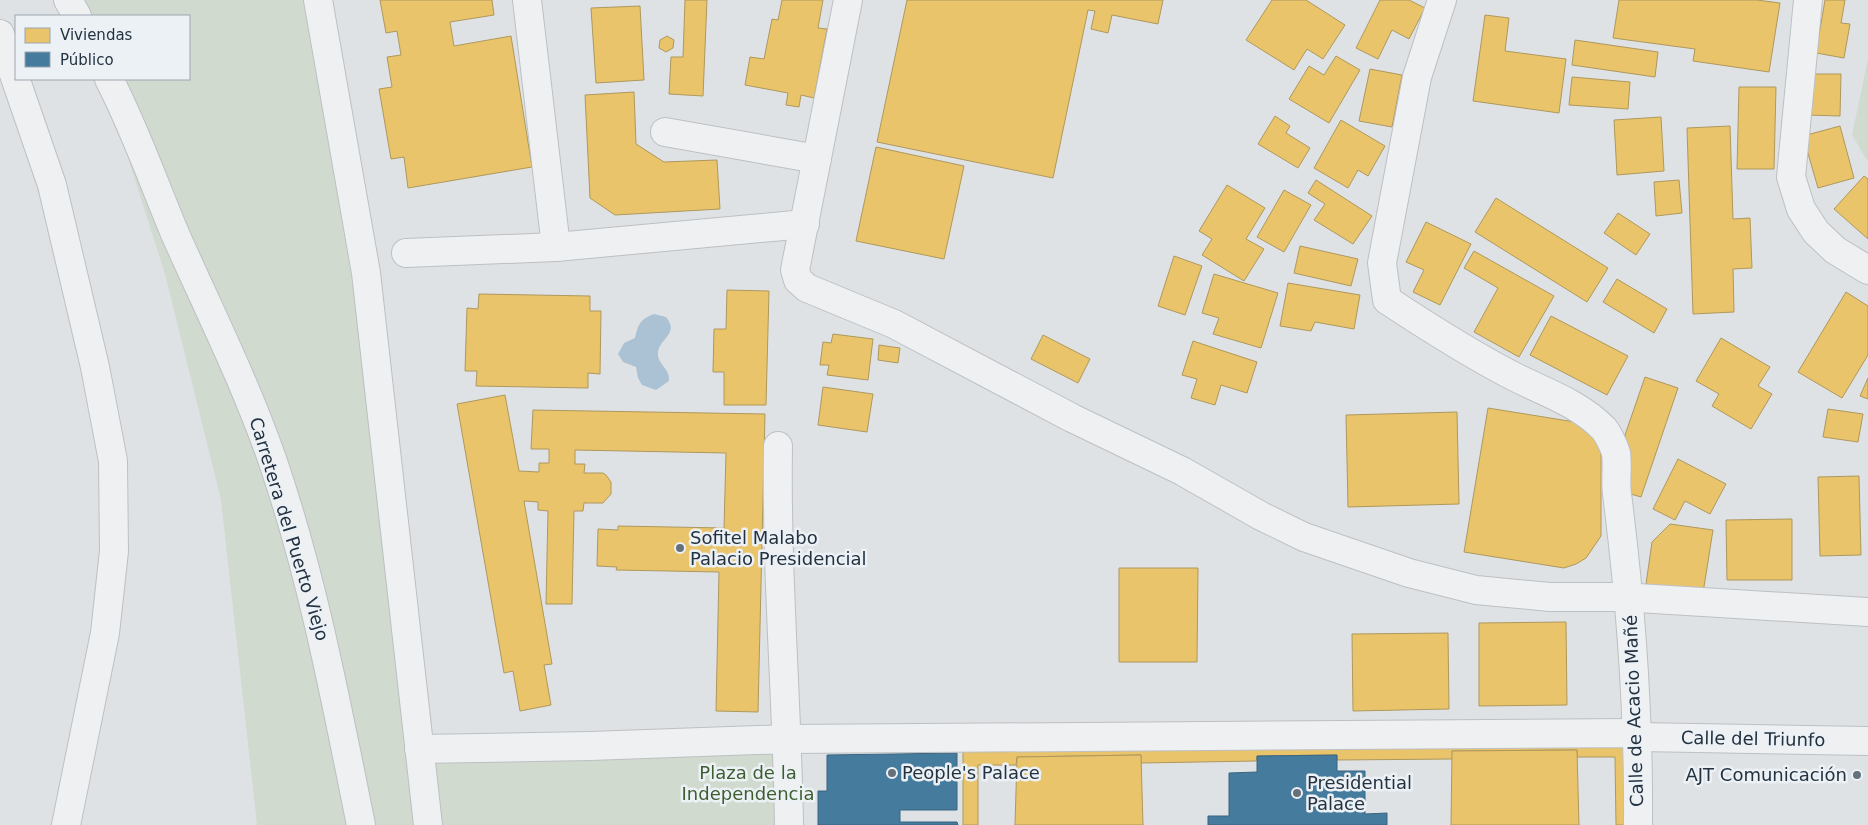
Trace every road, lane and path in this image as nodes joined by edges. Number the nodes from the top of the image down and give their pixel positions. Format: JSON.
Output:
{"nodes":[{"id":1,"x":68,"y":0,"type":"edge"},
{"id":2,"x":318,"y":0,"type":"edge"},
{"id":3,"x":527,"y":0,"type":"edge"},
{"id":4,"x":848,"y":0,"type":"edge"},
{"id":5,"x":1442,"y":0,"type":"edge"},
{"id":6,"x":1808,"y":0,"type":"edge"},
{"id":7,"x":76,"y":15,"type":"edge"},
{"id":8,"x":0,"y":34,"type":"edge"},
{"id":9,"x":15,"y":77,"type":"edge"},
{"id":10,"x":16,"y":80,"type":"edge"},
{"id":11,"x":109,"y":80,"type":"edge"},
{"id":12,"x":665,"y":132,"type":"dead end"},
{"id":13,"x":817,"y":159,"type":"junction"},
{"id":14,"x":805,"y":224,"type":"junction"},
{"id":15,"x":556,"y":247,"type":"junction"},
{"id":16,"x":406,"y":253,"type":"dead end"},
{"id":17,"x":1868,"y":270,"type":"edge"},
{"id":18,"x":778,"y":446,"type":"dead end"},
{"id":19,"x":1629,"y":598,"type":"junction"},
{"id":20,"x":1868,"y":612,"type":"edge"},
{"id":21,"x":1639,"y":737,"type":"junction"},
{"id":22,"x":788,"y":739,"type":"junction"},
{"id":23,"x":1868,"y":741,"type":"edge"},
{"id":24,"x":419,"y":749,"type":"junction"},
{"id":25,"x":66,"y":825,"type":"edge"},
{"id":26,"x":361,"y":825,"type":"edge"},
{"id":27,"x":428,"y":825,"type":"edge"},
{"id":28,"x":789,"y":825,"type":"edge"},
{"id":29,"x":1638,"y":825,"type":"edge"}],
"edges":[{"from":1,"to":7,"type":"street"},
{"from":2,"to":24,"type":"street"},
{"from":3,"to":15,"type":"street"},
{"from":4,"to":13,"type":"street"},
{"from":5,"to":19,"type":"street","name":"Calle de Acacio Mañé"},
{"from":6,"to":17,"type":"street"},
{"from":8,"to":9,"type":"street"},
{"from":10,"to":25,"type":"street"},
{"from":11,"to":26,"type":"street","name":"Carretera del Puerto Viejo"},
{"from":12,"to":13,"type":"street"},
{"from":13,"to":14,"type":"street"},
{"from":14,"to":15,"type":"street"},
{"from":14,"to":19,"type":"street"},
{"from":15,"to":16,"type":"street"},
{"from":18,"to":22,"type":"street"},
{"from":19,"to":20,"type":"street"},
{"from":19,"to":21,"type":"street","name":"Calle de Acacio Mañé"},
{"from":21,"to":22,"type":"street","name":"Calle del Triunfo"},
{"from":21,"to":23,"type":"street","name":"Calle del Triunfo"},
{"from":21,"to":29,"type":"street","name":"Calle de Acacio Mañé"},
{"from":22,"to":24,"type":"street"},
{"from":22,"to":28,"type":"street"},
{"from":24,"to":27,"type":"street"}]}
